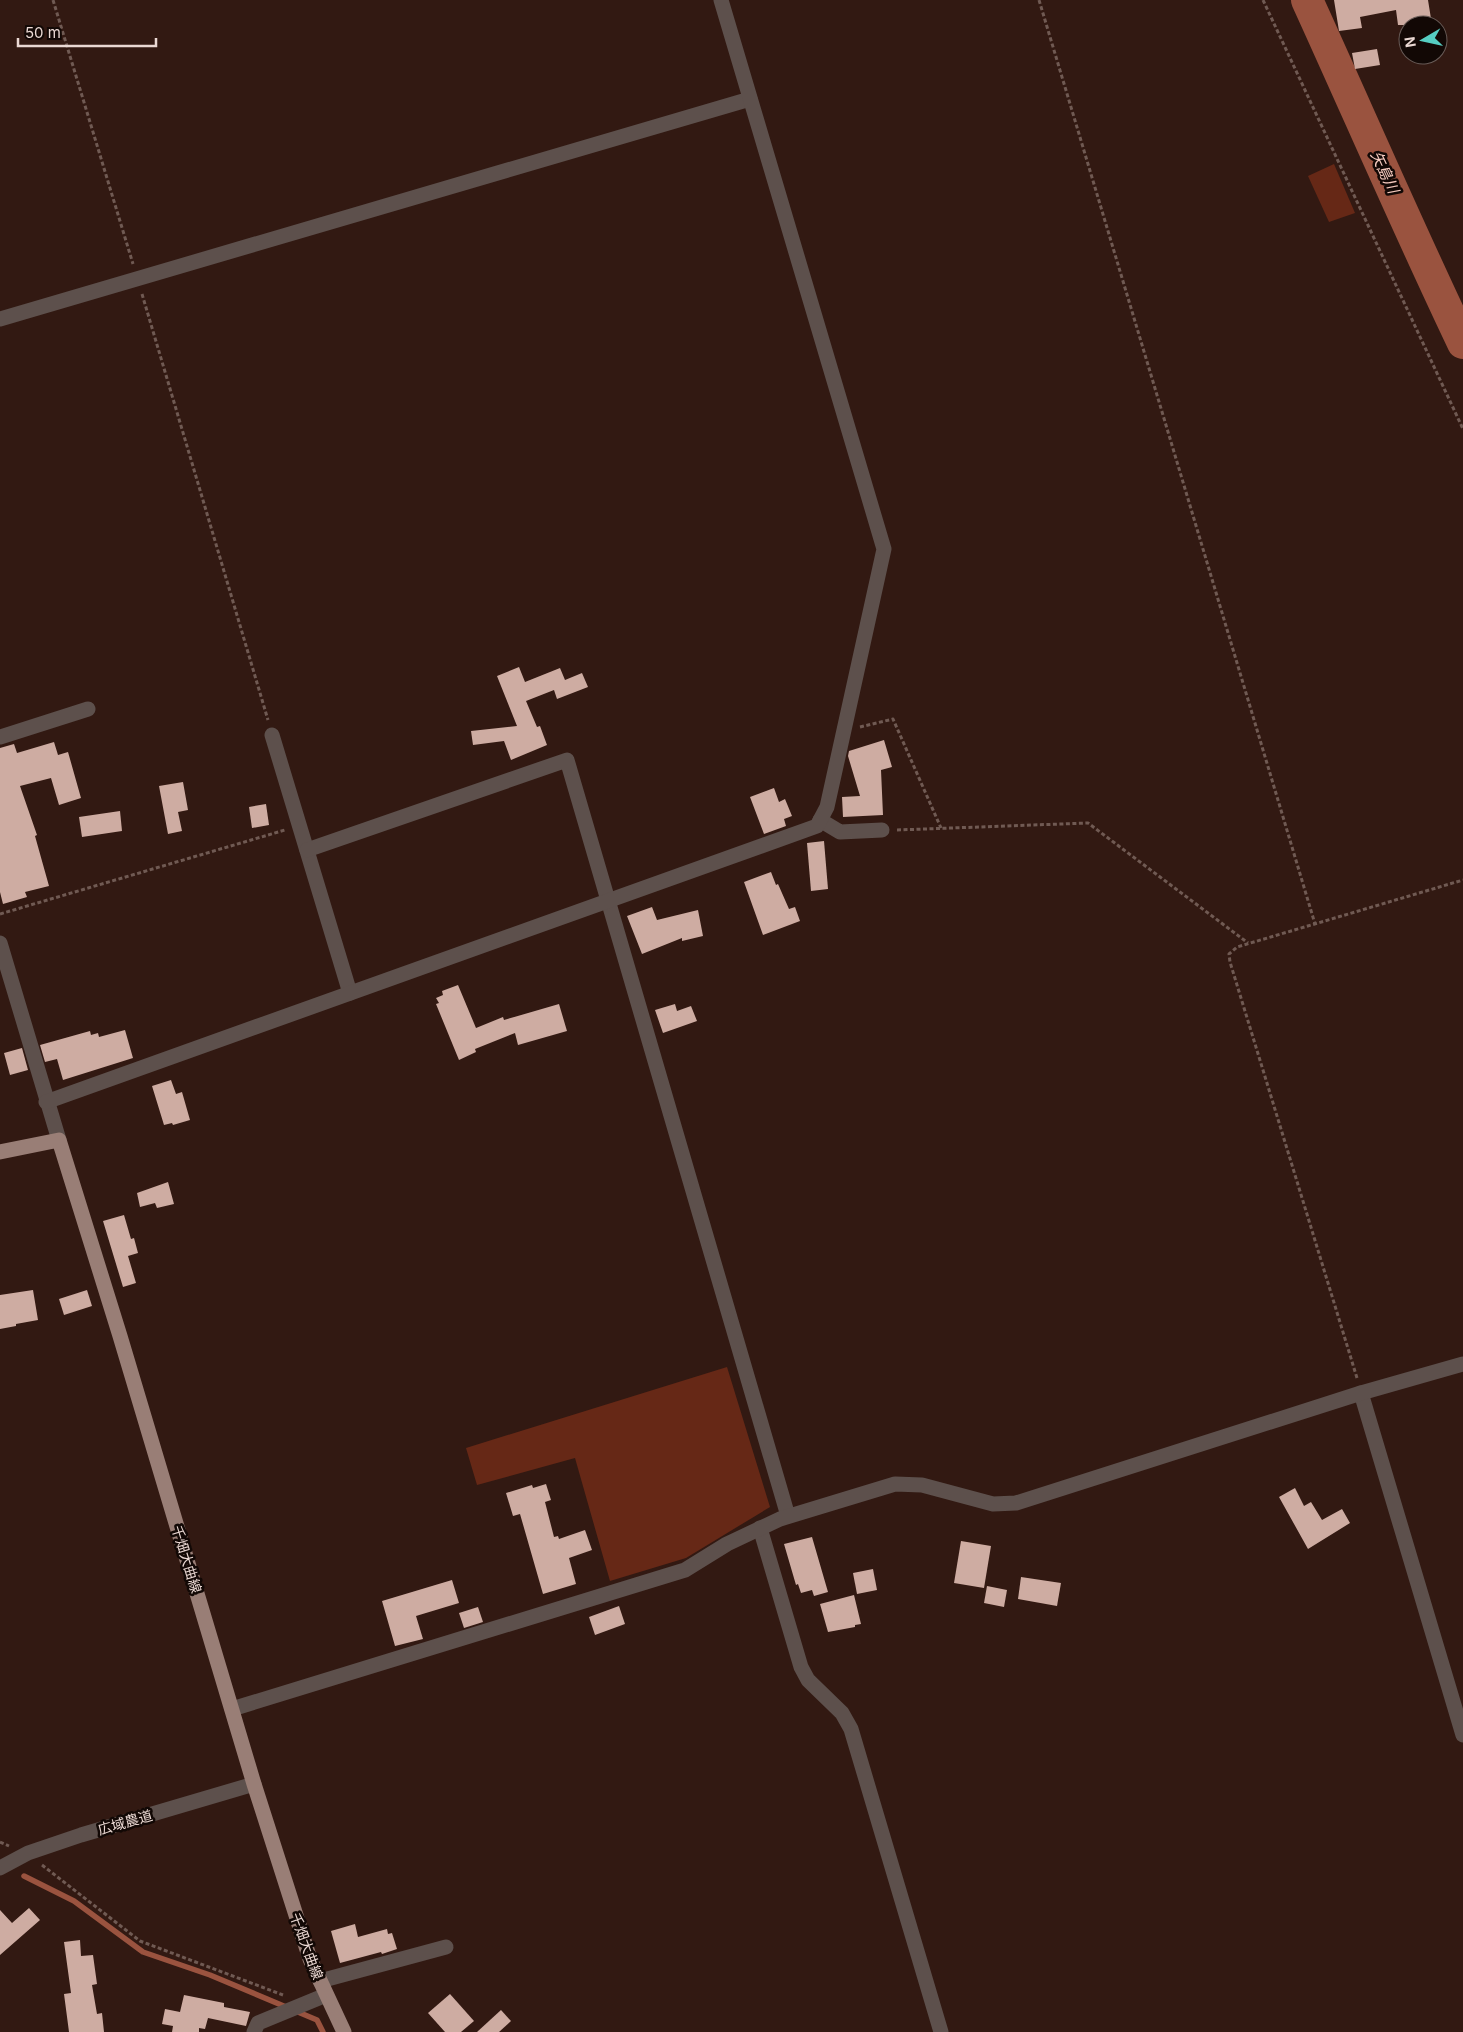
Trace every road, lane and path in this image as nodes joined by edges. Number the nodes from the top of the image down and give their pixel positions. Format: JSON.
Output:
{"nodes":[{"id":1,"x":53,"y":0,"type":"edge"},
{"id":2,"x":721,"y":0,"type":"edge"},
{"id":3,"x":1039,"y":0,"type":"edge"},
{"id":4,"x":1262,"y":0,"type":"edge"},
{"id":5,"x":750,"y":99,"type":"junction"},
{"id":6,"x":137,"y":279,"type":"junction"},
{"id":7,"x":0,"y":319,"type":"edge"},
{"id":8,"x":1463,"y":429,"type":"edge"},
{"id":9,"x":88,"y":709,"type":"dead end"},
{"id":10,"x":844,"y":728,"type":"junction"},
{"id":11,"x":272,"y":734,"type":"joint"},
{"id":12,"x":0,"y":737,"type":"edge"},
{"id":13,"x":820,"y":820,"type":"junction"},
{"id":14,"x":299,"y":826,"type":"junction"},
{"id":15,"x":942,"y":828,"type":"junction"},
{"id":16,"x":882,"y":830,"type":"joint"},
{"id":17,"x":307,"y":850,"type":"junction"},
{"id":18,"x":1463,"y":880,"type":"edge"},
{"id":19,"x":607,"y":901,"type":"junction"},
{"id":20,"x":0,"y":914,"type":"edge"},
{"id":21,"x":1315,"y":924,"type":"junction"},
{"id":22,"x":0,"y":944,"type":"edge"},
{"id":23,"x":1249,"y":944,"type":"junction"},
{"id":24,"x":350,"y":993,"type":"junction"},
{"id":25,"x":46,"y":1102,"type":"junction"},
{"id":26,"x":59,"y":1140,"type":"junction"},
{"id":27,"x":0,"y":1152,"type":"edge"},
{"id":28,"x":1463,"y":1364,"type":"edge"},
{"id":29,"x":1361,"y":1393,"type":"junction"},
{"id":30,"x":788,"y":1516,"type":"junction"},
{"id":31,"x":760,"y":1528,"type":"junction"},
{"id":32,"x":232,"y":1708,"type":"junction"},
{"id":33,"x":1463,"y":1735,"type":"edge"},
{"id":34,"x":254,"y":1784,"type":"junction"},
{"id":35,"x":28,"y":1853,"type":"junction"},
{"id":36,"x":0,"y":1868,"type":"edge"},
{"id":37,"x":446,"y":1947,"type":"dead end"},
{"id":38,"x":323,"y":1988,"type":"junction"},
{"id":39,"x":289,"y":1995,"type":"dead end"},
{"id":40,"x":254,"y":2032,"type":"edge"},
{"id":41,"x":344,"y":2032,"type":"edge"},
{"id":42,"x":941,"y":2032,"type":"edge"}],
"edges":[{"from":1,"to":6,"type":"path"},
{"from":2,"to":5,"type":"street"},
{"from":3,"to":21,"type":"path"},
{"from":4,"to":8,"type":"path"},
{"from":5,"to":6,"type":"street"},
{"from":5,"to":10,"type":"street"},
{"from":6,"to":7,"type":"street"},
{"from":6,"to":11,"type":"path"},
{"from":9,"to":12,"type":"street"},
{"from":10,"to":13,"type":"street"},
{"from":10,"to":15,"type":"path"},
{"from":11,"to":14,"type":"street"},
{"from":13,"to":16,"type":"street"},
{"from":13,"to":19,"type":"street"},
{"from":14,"to":17,"type":"street"},
{"from":14,"to":20,"type":"path"},
{"from":15,"to":16,"type":"path"},
{"from":15,"to":23,"type":"path"},
{"from":17,"to":19,"type":"street"},
{"from":17,"to":24,"type":"street"},
{"from":18,"to":21,"type":"path"},
{"from":19,"to":24,"type":"street"},
{"from":19,"to":30,"type":"street"},
{"from":21,"to":23,"type":"path"},
{"from":22,"to":25,"type":"street"},
{"from":23,"to":29,"type":"path"},
{"from":24,"to":25,"type":"street"},
{"from":25,"to":26,"type":"street"},
{"from":26,"to":27,"type":"main road"},
{"from":26,"to":32,"type":"main road","name":"千畑大曲線"},
{"from":28,"to":29,"type":"street"},
{"from":29,"to":30,"type":"street"},
{"from":29,"to":33,"type":"street"},
{"from":30,"to":31,"type":"street"},
{"from":31,"to":32,"type":"street"},
{"from":31,"to":42,"type":"street"},
{"from":32,"to":34,"type":"main road","name":"千畑大曲線"},
{"from":34,"to":35,"type":"street","name":"広域農道"},
{"from":34,"to":38,"type":"main road","name":"千畑大曲線"},
{"from":35,"to":36,"type":"street","name":"広域農道"},
{"from":35,"to":39,"type":"path"},
{"from":37,"to":38,"type":"street"},
{"from":38,"to":40,"type":"street"},
{"from":38,"to":41,"type":"main road","name":"千畑大曲線"}]}
